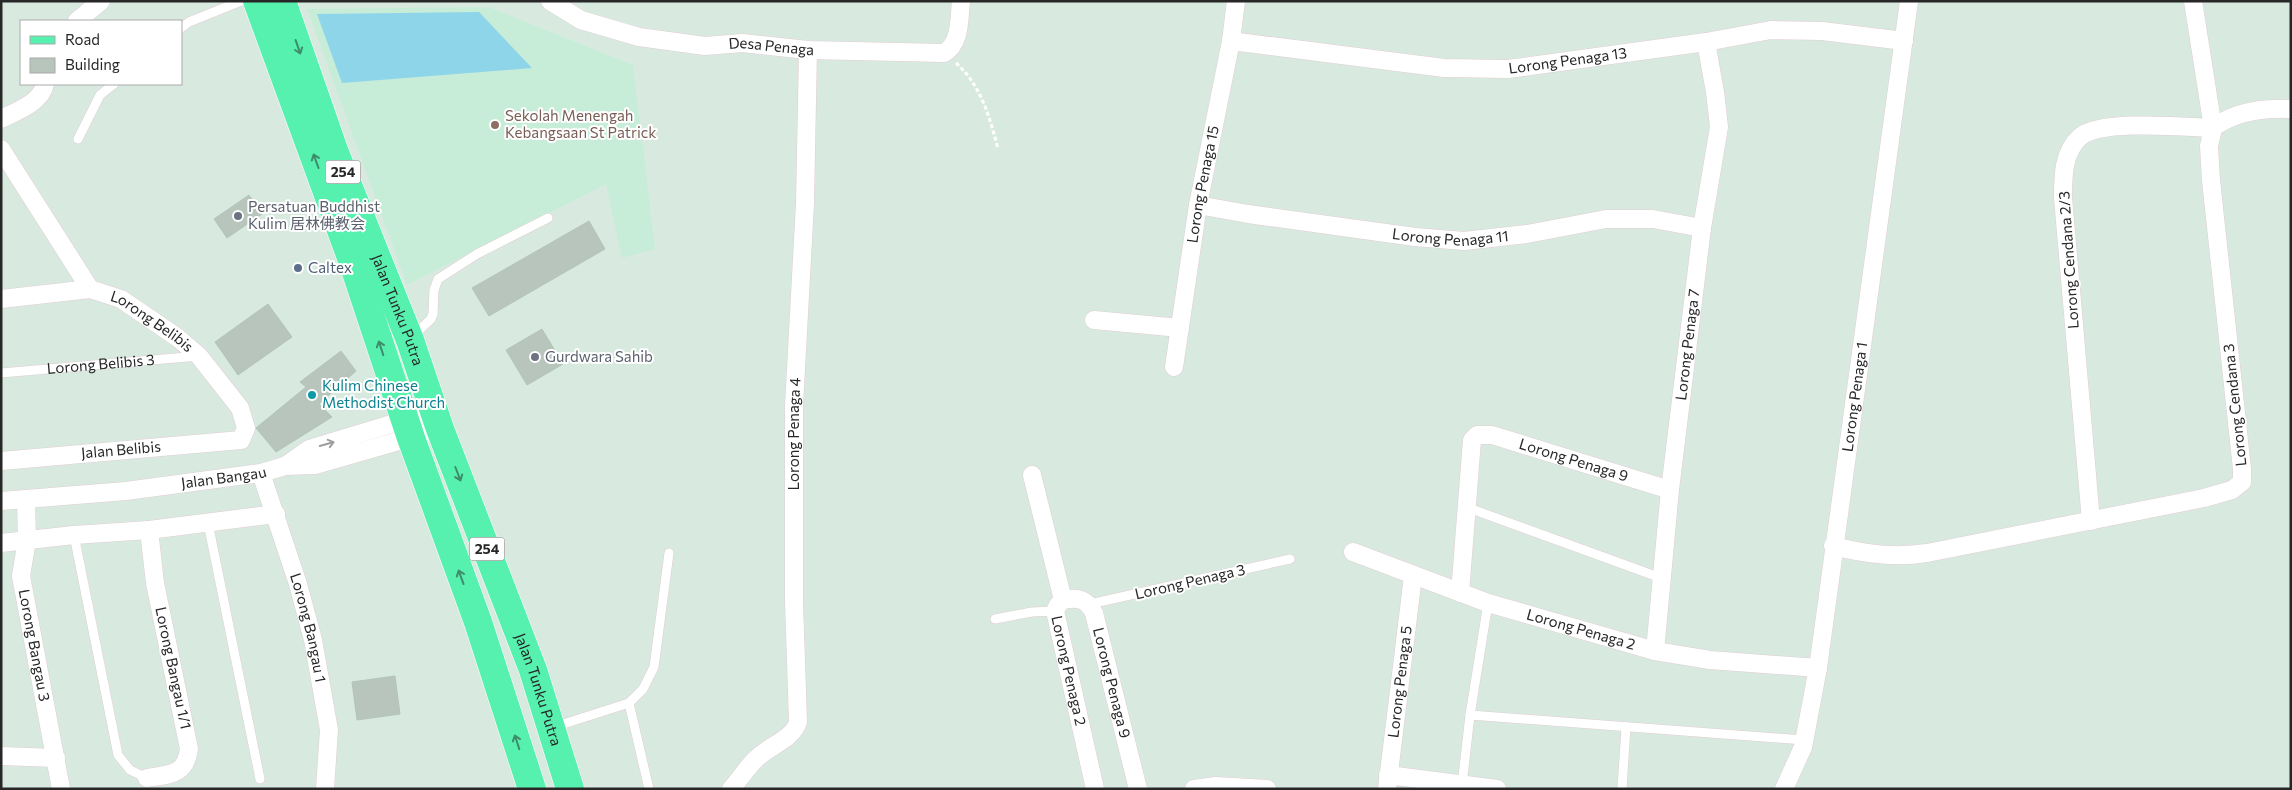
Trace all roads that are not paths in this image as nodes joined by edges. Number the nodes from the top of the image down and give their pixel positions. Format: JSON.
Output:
{"nodes":[{"id":1,"x":101,"y":1,"type":"edge"},
{"id":2,"x":241,"y":1,"type":"edge"},
{"id":3,"x":257,"y":1,"type":"edge"},
{"id":4,"x":282,"y":1,"type":"edge"},
{"id":5,"x":550,"y":1,"type":"edge"},
{"id":6,"x":961,"y":1,"type":"edge"},
{"id":7,"x":1236,"y":1,"type":"edge"},
{"id":8,"x":1909,"y":1,"type":"edge"},
{"id":9,"x":2194,"y":1,"type":"edge"},
{"id":10,"x":79,"y":20,"type":"edge"},
{"id":11,"x":182,"y":27,"type":"edge"},
{"id":12,"x":1231,"y":41,"type":"junction"},
{"id":13,"x":1904,"y":41,"type":"junction"},
{"id":14,"x":1706,"y":42,"type":"junction"},
{"id":15,"x":808,"y":50,"type":"junction"},
{"id":16,"x":45,"y":85,"type":"edge"},
{"id":17,"x":113,"y":85,"type":"edge"},
{"id":18,"x":2291,"y":109,"type":"edge"},
{"id":19,"x":1,"y":119,"type":"edge"},
{"id":20,"x":2213,"y":128,"type":"junction"},
{"id":21,"x":78,"y":139,"type":"dead end"},
{"id":22,"x":1,"y":149,"type":"edge"},
{"id":23,"x":1198,"y":205,"type":"junction"},
{"id":24,"x":548,"y":218,"type":"dead end"},
{"id":25,"x":1702,"y":228,"type":"junction"},
{"id":26,"x":90,"y":288,"type":"junction"},
{"id":27,"x":2,"y":297,"type":"edge"},
{"id":28,"x":1094,"y":320,"type":"dead end"},
{"id":29,"x":1180,"y":328,"type":"junction"},
{"id":30,"x":410,"y":340,"type":"junction"},
{"id":31,"x":199,"y":356,"type":"junction"},
{"id":32,"x":1174,"y":367,"type":"dead end"},
{"id":33,"x":1,"y":373,"type":"edge"},
{"id":34,"x":396,"y":394,"type":"junction"},
{"id":35,"x":437,"y":420,"type":"junction"},
{"id":36,"x":408,"y":429,"type":"junction"},
{"id":37,"x":375,"y":430,"type":"junction"},
{"id":38,"x":241,"y":440,"type":"joint"},
{"id":39,"x":381,"y":447,"type":"junction"},
{"id":40,"x":1,"y":461,"type":"edge"},
{"id":41,"x":421,"y":465,"type":"junction"},
{"id":42,"x":285,"y":466,"type":"junction"},
{"id":43,"x":262,"y":473,"type":"junction"},
{"id":44,"x":1032,"y":475,"type":"dead end"},
{"id":45,"x":1670,"y":490,"type":"junction"},
{"id":46,"x":26,"y":499,"type":"junction"},
{"id":47,"x":1,"y":501,"type":"edge"},
{"id":48,"x":1465,"y":507,"type":"junction"},
{"id":49,"x":276,"y":514,"type":"junction"},
{"id":50,"x":2091,"y":521,"type":"junction"},
{"id":51,"x":208,"y":523,"type":"junction"},
{"id":52,"x":149,"y":530,"type":"junction"},
{"id":53,"x":74,"y":535,"type":"junction"},
{"id":54,"x":27,"y":540,"type":"junction"},
{"id":55,"x":1,"y":543,"type":"edge"},
{"id":56,"x":1833,"y":546,"type":"junction"},
{"id":57,"x":1353,"y":552,"type":"dead end"},
{"id":58,"x":669,"y":553,"type":"dead end"},
{"id":59,"x":1290,"y":559,"type":"dead end"},
{"id":60,"x":1413,"y":576,"type":"junction"},
{"id":61,"x":1662,"y":578,"type":"junction"},
{"id":62,"x":1460,"y":593,"type":"junction"},
{"id":63,"x":1488,"y":603,"type":"junction"},
{"id":64,"x":1090,"y":604,"type":"junction"},
{"id":65,"x":1059,"y":605,"type":"junction"},
{"id":66,"x":995,"y":619,"type":"dead end"},
{"id":67,"x":1655,"y":651,"type":"junction"},
{"id":68,"x":1818,"y":668,"type":"junction"},
{"id":69,"x":629,"y":703,"type":"junction"},
{"id":70,"x":1470,"y":716,"type":"junction"},
{"id":71,"x":1626,"y":727,"type":"junction"},
{"id":72,"x":551,"y":728,"type":"junction"},
{"id":73,"x":1804,"y":740,"type":"junction"},
{"id":74,"x":1,"y":756,"type":"edge"},
{"id":75,"x":56,"y":758,"type":"junction"},
{"id":76,"x":147,"y":778,"type":"joint"},
{"id":77,"x":260,"y":779,"type":"dead end"},
{"id":78,"x":1388,"y":782,"type":"edge"},
{"id":79,"x":1462,"y":786,"type":"junction"},
{"id":80,"x":61,"y":789,"type":"edge"},
{"id":81,"x":325,"y":789,"type":"edge"},
{"id":82,"x":532,"y":789,"type":"edge"},
{"id":83,"x":570,"y":789,"type":"edge"},
{"id":84,"x":649,"y":789,"type":"edge"},
{"id":85,"x":731,"y":789,"type":"edge"},
{"id":86,"x":1095,"y":789,"type":"edge"},
{"id":87,"x":1138,"y":789,"type":"edge"},
{"id":88,"x":1194,"y":789,"type":"edge"},
{"id":89,"x":1267,"y":789,"type":"edge"},
{"id":90,"x":1497,"y":789,"type":"edge"},
{"id":91,"x":1622,"y":789,"type":"edge"},
{"id":92,"x":1784,"y":789,"type":"edge"}],
"edges":[{"from":1,"to":10,"type":"street"},
{"from":2,"to":11,"type":"lane"},
{"from":34,"to":3,"type":"main road","name":"Jalan Tunku Putra","number":"254","one_way":true},
{"from":4,"to":30,"type":"main road","name":"Jalan Tunku Putra","number":"254","one_way":true},
{"from":5,"to":15,"type":"street","name":"Desa Penaga"},
{"from":6,"to":15,"type":"street","name":"Desa Penaga"},
{"from":7,"to":12,"type":"street","name":"Lorong Penaga 15"},
{"from":8,"to":13,"type":"street","name":"Lorong Penaga 1"},
{"from":9,"to":20,"type":"street","name":"Lorong Cendana 3"},
{"from":12,"to":14,"type":"street","name":"Lorong Penaga 13"},
{"from":12,"to":23,"type":"street","name":"Lorong Penaga 15"},
{"from":13,"to":14,"type":"street","name":"Lorong Penaga 13"},
{"from":13,"to":56,"type":"street","name":"Lorong Penaga 1"},
{"from":14,"to":25,"type":"street","name":"Lorong Penaga 7"},
{"from":15,"to":85,"type":"street","name":"Lorong Penaga 4"},
{"from":16,"to":19,"type":"street"},
{"from":17,"to":21,"type":"lane"},
{"from":18,"to":20,"type":"street"},
{"from":20,"to":50,"type":"street","name":"Lorong Cendana 3"},
{"from":20,"to":50,"type":"street","name":"Lorong Cendana 2/3"},
{"from":22,"to":26,"type":"street"},
{"from":23,"to":25,"type":"street","name":"Lorong Penaga 11"},
{"from":23,"to":29,"type":"street","name":"Lorong Penaga 15"},
{"from":24,"to":30,"type":"lane"},
{"from":25,"to":45,"type":"street","name":"Lorong Penaga 7"},
{"from":26,"to":27,"type":"street","name":"Lorong Belibis"},
{"from":26,"to":31,"type":"street","name":"Lorong Belibis"},
{"from":28,"to":29,"type":"street"},
{"from":29,"to":32,"type":"street","name":"Lorong Penaga 15"},
{"from":30,"to":35,"type":"main road","name":"Jalan Tunku Putra","number":"254"},
{"from":31,"to":33,"type":"lane","name":"Lorong Belibis 3"},
{"from":31,"to":38,"type":"street","name":"Lorong Belibis"},
{"from":34,"to":36,"type":"main road","name":"Jalan Tunku Putra","number":"254"},
{"from":34,"to":37,"type":"street"},
{"from":35,"to":36,"type":"street","name":"Jalan Bangau"},
{"from":35,"to":72,"type":"main road","name":"Jalan Tunku Putra","number":"254","one_way":true},
{"from":36,"to":37,"type":"street"},
{"from":36,"to":39,"type":"street","name":"Jalan Bangau"},
{"from":36,"to":41,"type":"main road","name":"Jalan Tunku Putra","number":"254"},
{"from":42,"to":37,"type":"street","one_way":true},
{"from":38,"to":40,"type":"street","name":"Jalan Belibis"},
{"from":39,"to":41,"type":"street"},
{"from":39,"to":42,"type":"street","name":"Jalan Bangau"},
{"from":82,"to":41,"type":"main road","name":"Jalan Tunku Putra","number":"254","one_way":true},
{"from":42,"to":43,"type":"street","name":"Jalan Bangau"},
{"from":43,"to":46,"type":"street","name":"Jalan Bangau"},
{"from":43,"to":49,"type":"street","name":"Lorong Bangau 1"},
{"from":44,"to":65,"type":"street"},
{"from":45,"to":48,"type":"street","name":"Lorong Penaga 9"},
{"from":45,"to":61,"type":"street","name":"Lorong Penaga 7"},
{"from":46,"to":47,"type":"street","name":"Jalan Bangau"},
{"from":46,"to":54,"type":"street","name":"Lorong Bangau 3"},
{"from":48,"to":61,"type":"lane"},
{"from":48,"to":62,"type":"street"},
{"from":49,"to":51,"type":"street"},
{"from":49,"to":81,"type":"street","name":"Lorong Bangau 1"},
{"from":50,"to":56,"type":"street","name":"Lorong Cendana 3"},
{"from":51,"to":52,"type":"street"},
{"from":51,"to":77,"type":"lane"},
{"from":52,"to":53,"type":"street"},
{"from":52,"to":76,"type":"street","name":"Lorong Bangau 1/1"},
{"from":53,"to":54,"type":"street"},
{"from":53,"to":76,"type":"lane"},
{"from":54,"to":55,"type":"street"},
{"from":54,"to":75,"type":"street","name":"Lorong Bangau 3"},
{"from":56,"to":68,"type":"street","name":"Lorong Penaga 1"},
{"from":57,"to":60,"type":"street","name":"Lorong Penaga 2"},
{"from":58,"to":69,"type":"lane"},
{"from":59,"to":64,"type":"lane","name":"Lorong Penaga 3"},
{"from":60,"to":62,"type":"street","name":"Lorong Penaga 2"},
{"from":60,"to":78,"type":"street","name":"Lorong Penaga 5"},
{"from":61,"to":67,"type":"street","name":"Lorong Penaga 7"},
{"from":62,"to":63,"type":"street","name":"Lorong Penaga 2"},
{"from":63,"to":67,"type":"street","name":"Lorong Penaga 2"},
{"from":63,"to":70,"type":"lane"},
{"from":64,"to":65,"type":"street"},
{"from":64,"to":87,"type":"street","name":"Lorong Penaga 9"},
{"from":65,"to":66,"type":"lane","name":"Lorong Penaga 2"},
{"from":65,"to":86,"type":"street","name":"Lorong Penaga 2"},
{"from":67,"to":68,"type":"street","name":"Lorong Penaga 2"},
{"from":68,"to":73,"type":"street","name":"Lorong Penaga 1"},
{"from":69,"to":72,"type":"lane"},
{"from":69,"to":84,"type":"lane"},
{"from":70,"to":71,"type":"lane"},
{"from":70,"to":79,"type":"lane"},
{"from":71,"to":73,"type":"lane"},
{"from":71,"to":91,"type":"lane"},
{"from":72,"to":83,"type":"main road","name":"Jalan Tunku Putra","number":"254"},
{"from":73,"to":92,"type":"street","name":"Lorong Penaga 1"},
{"from":74,"to":75,"type":"street"},
{"from":75,"to":80,"type":"street","name":"Lorong Bangau 3"},
{"from":78,"to":79,"type":"street"},
{"from":79,"to":90,"type":"street"},
{"from":88,"to":89,"type":"street"}]}
